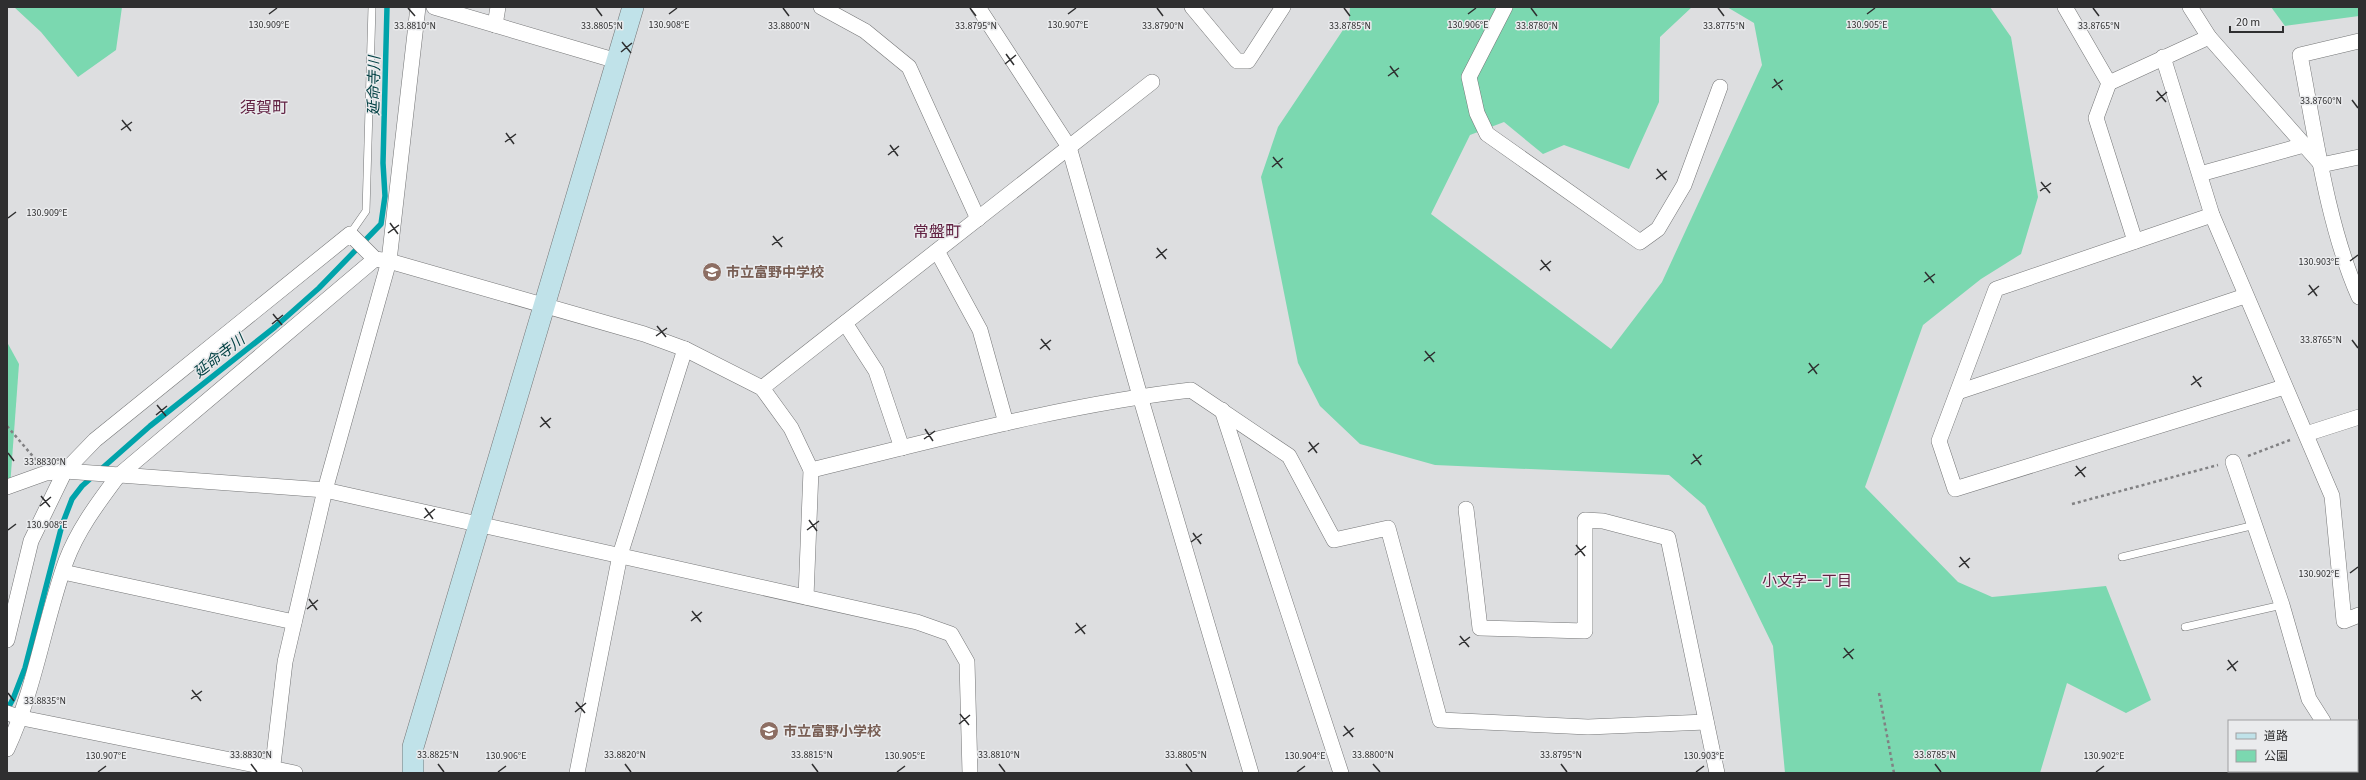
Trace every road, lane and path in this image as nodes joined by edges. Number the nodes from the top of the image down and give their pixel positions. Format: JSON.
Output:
{"nodes":[{"id":1,"x":372,"y":7,"type":"edge"},
{"id":2,"x":418,"y":7,"type":"edge"},
{"id":3,"x":434,"y":7,"type":"edge"},
{"id":4,"x":498,"y":7,"type":"edge"},
{"id":5,"x":634,"y":7,"type":"edge"},
{"id":6,"x":821,"y":7,"type":"edge"},
{"id":7,"x":978,"y":7,"type":"edge"},
{"id":8,"x":1192,"y":7,"type":"edge"},
{"id":9,"x":1283,"y":7,"type":"edge"},
{"id":10,"x":1505,"y":7,"type":"edge"},
{"id":11,"x":2065,"y":7,"type":"edge"},
{"id":12,"x":2190,"y":7,"type":"edge"},
{"id":13,"x":495,"y":25,"type":"junction"},
{"id":14,"x":2209,"y":37,"type":"junction"},
{"id":15,"x":2359,"y":41,"type":"edge"},
{"id":16,"x":2163,"y":57,"type":"junction"},
{"id":17,"x":617,"y":61,"type":"junction"},
{"id":18,"x":1152,"y":82,"type":"dead end"},
{"id":19,"x":2110,"y":83,"type":"junction"},
{"id":20,"x":1720,"y":87,"type":"dead end"},
{"id":21,"x":2304,"y":145,"type":"junction"},
{"id":22,"x":1069,"y":147,"type":"junction"},
{"id":23,"x":2359,"y":157,"type":"edge"},
{"id":24,"x":2321,"y":165,"type":"junction"},
{"id":25,"x":2200,"y":174,"type":"junction"},
{"id":26,"x":2212,"y":215,"type":"junction"},
{"id":27,"x":978,"y":219,"type":"junction"},
{"id":28,"x":350,"y":234,"type":"junction"},
{"id":29,"x":2135,"y":242,"type":"junction"},
{"id":30,"x":938,"y":251,"type":"junction"},
{"id":31,"x":382,"y":260,"type":"junction"},
{"id":32,"x":2245,"y":296,"type":"junction"},
{"id":33,"x":2359,"y":297,"type":"edge"},
{"id":34,"x":545,"y":304,"type":"junction"},
{"id":35,"x":845,"y":324,"type":"junction"},
{"id":36,"x":685,"y":349,"type":"junction"},
{"id":37,"x":2284,"y":387,"type":"junction"},
{"id":38,"x":762,"y":388,"type":"junction"},
{"id":39,"x":1958,"y":392,"type":"junction"},
{"id":40,"x":1140,"y":396,"type":"junction"},
{"id":41,"x":1222,"y":410,"type":"junction"},
{"id":42,"x":2359,"y":417,"type":"edge"},
{"id":43,"x":1006,"y":424,"type":"junction"},
{"id":44,"x":7,"y":426,"type":"edge"},
{"id":45,"x":2306,"y":434,"type":"junction"},
{"id":46,"x":902,"y":448,"type":"junction"},
{"id":47,"x":2233,"y":462,"type":"junction"},
{"id":48,"x":811,"y":470,"type":"junction"},
{"id":49,"x":65,"y":471,"type":"junction"},
{"id":50,"x":46,"y":473,"type":"junction"},
{"id":51,"x":118,"y":476,"type":"junction"},
{"id":52,"x":7,"y":487,"type":"edge"},
{"id":53,"x":325,"y":490,"type":"junction"},
{"id":54,"x":2072,"y":504,"type":"dead end"},
{"id":55,"x":1466,"y":509,"type":"dead end"},
{"id":56,"x":480,"y":524,"type":"junction"},
{"id":57,"x":2255,"y":525,"type":"junction"},
{"id":58,"x":620,"y":555,"type":"junction"},
{"id":59,"x":2122,"y":557,"type":"dead end"},
{"id":60,"x":63,"y":572,"type":"junction"},
{"id":61,"x":806,"y":597,"type":"junction"},
{"id":62,"x":2282,"y":605,"type":"junction"},
{"id":63,"x":2359,"y":615,"type":"edge"},
{"id":64,"x":294,"y":622,"type":"junction"},
{"id":65,"x":2185,"y":626,"type":"dead end"},
{"id":66,"x":7,"y":640,"type":"edge"},
{"id":67,"x":1879,"y":693,"type":"dead end"},
{"id":68,"x":7,"y":713,"type":"edge"},
{"id":69,"x":22,"y":718,"type":"junction"},
{"id":70,"x":2322,"y":720,"type":"edge"},
{"id":71,"x":1706,"y":722,"type":"junction"},
{"id":72,"x":7,"y":749,"type":"edge"},
{"id":73,"x":272,"y":771,"type":"edge"},
{"id":74,"x":2274,"y":772,"type":"edge"},
{"id":75,"x":295,"y":773,"type":"edge"},
{"id":76,"x":413,"y":773,"type":"edge"},
{"id":77,"x":577,"y":773,"type":"edge"},
{"id":78,"x":970,"y":773,"type":"edge"},
{"id":79,"x":1251,"y":773,"type":"edge"},
{"id":80,"x":1341,"y":773,"type":"edge"},
{"id":81,"x":1717,"y":773,"type":"edge"},
{"id":82,"x":1894,"y":773,"type":"edge"},
{"id":83,"x":2270,"y":773,"type":"edge"}],
"edges":[{"from":1,"to":28,"type":"lane"},
{"from":2,"to":31,"type":"street"},
{"from":3,"to":13,"type":"street"},
{"from":4,"to":13,"type":"street"},
{"from":5,"to":17,"type":"street"},
{"from":6,"to":27,"type":"street"},
{"from":7,"to":22,"type":"street"},
{"from":8,"to":9,"type":"street"},
{"from":10,"to":20,"type":"street"},
{"from":11,"to":19,"type":"street"},
{"from":12,"to":14,"type":"street"},
{"from":13,"to":17,"type":"street"},
{"from":14,"to":16,"type":"street"},
{"from":14,"to":21,"type":"street"},
{"from":15,"to":24,"type":"street"},
{"from":16,"to":19,"type":"street"},
{"from":16,"to":25,"type":"street"},
{"from":17,"to":34,"type":"street"},
{"from":18,"to":22,"type":"street"},
{"from":19,"to":29,"type":"street"},
{"from":21,"to":24,"type":"street"},
{"from":21,"to":25,"type":"street"},
{"from":22,"to":27,"type":"street"},
{"from":22,"to":40,"type":"street"},
{"from":23,"to":24,"type":"street"},
{"from":24,"to":33,"type":"street"},
{"from":25,"to":26,"type":"street"},
{"from":26,"to":29,"type":"street"},
{"from":26,"to":32,"type":"street"},
{"from":27,"to":30,"type":"street"},
{"from":28,"to":31,"type":"street"},
{"from":28,"to":49,"type":"street"},
{"from":29,"to":39,"type":"street"},
{"from":30,"to":35,"type":"street"},
{"from":30,"to":43,"type":"street"},
{"from":31,"to":34,"type":"street"},
{"from":31,"to":51,"type":"street"},
{"from":31,"to":53,"type":"street"},
{"from":32,"to":37,"type":"street"},
{"from":32,"to":39,"type":"street"},
{"from":34,"to":36,"type":"street"},
{"from":34,"to":56,"type":"street"},
{"from":35,"to":38,"type":"street"},
{"from":35,"to":46,"type":"street"},
{"from":36,"to":38,"type":"street"},
{"from":36,"to":58,"type":"street"},
{"from":37,"to":39,"type":"street"},
{"from":37,"to":45,"type":"street"},
{"from":38,"to":48,"type":"street"},
{"from":40,"to":41,"type":"street"},
{"from":40,"to":43,"type":"street"},
{"from":40,"to":79,"type":"street"},
{"from":41,"to":71,"type":"street"},
{"from":41,"to":80,"type":"street"},
{"from":42,"to":45,"type":"street"},
{"from":43,"to":46,"type":"street"},
{"from":44,"to":50,"type":"path"},
{"from":45,"to":47,"type":"path"},
{"from":45,"to":63,"type":"street"},
{"from":46,"to":48,"type":"street"},
{"from":47,"to":54,"type":"path"},
{"from":47,"to":57,"type":"street"},
{"from":48,"to":61,"type":"street"},
{"from":49,"to":50,"type":"street"},
{"from":49,"to":51,"type":"street"},
{"from":49,"to":66,"type":"street"},
{"from":50,"to":52,"type":"street"},
{"from":51,"to":53,"type":"street"},
{"from":51,"to":60,"type":"street"},
{"from":53,"to":56,"type":"street"},
{"from":53,"to":64,"type":"street"},
{"from":55,"to":71,"type":"street"},
{"from":56,"to":58,"type":"street"},
{"from":56,"to":76,"type":"street"},
{"from":57,"to":59,"type":"lane"},
{"from":57,"to":62,"type":"street"},
{"from":58,"to":61,"type":"street"},
{"from":58,"to":77,"type":"street"},
{"from":60,"to":64,"type":"street"},
{"from":60,"to":69,"type":"street"},
{"from":61,"to":78,"type":"street"},
{"from":62,"to":65,"type":"lane"},
{"from":62,"to":70,"type":"street"},
{"from":64,"to":73,"type":"street"},
{"from":67,"to":82,"type":"path"},
{"from":68,"to":69,"type":"street"},
{"from":69,"to":72,"type":"street"},
{"from":69,"to":73,"type":"street"},
{"from":71,"to":81,"type":"street"},
{"from":73,"to":75,"type":"street"},
{"from":74,"to":83,"type":"street"}]}
